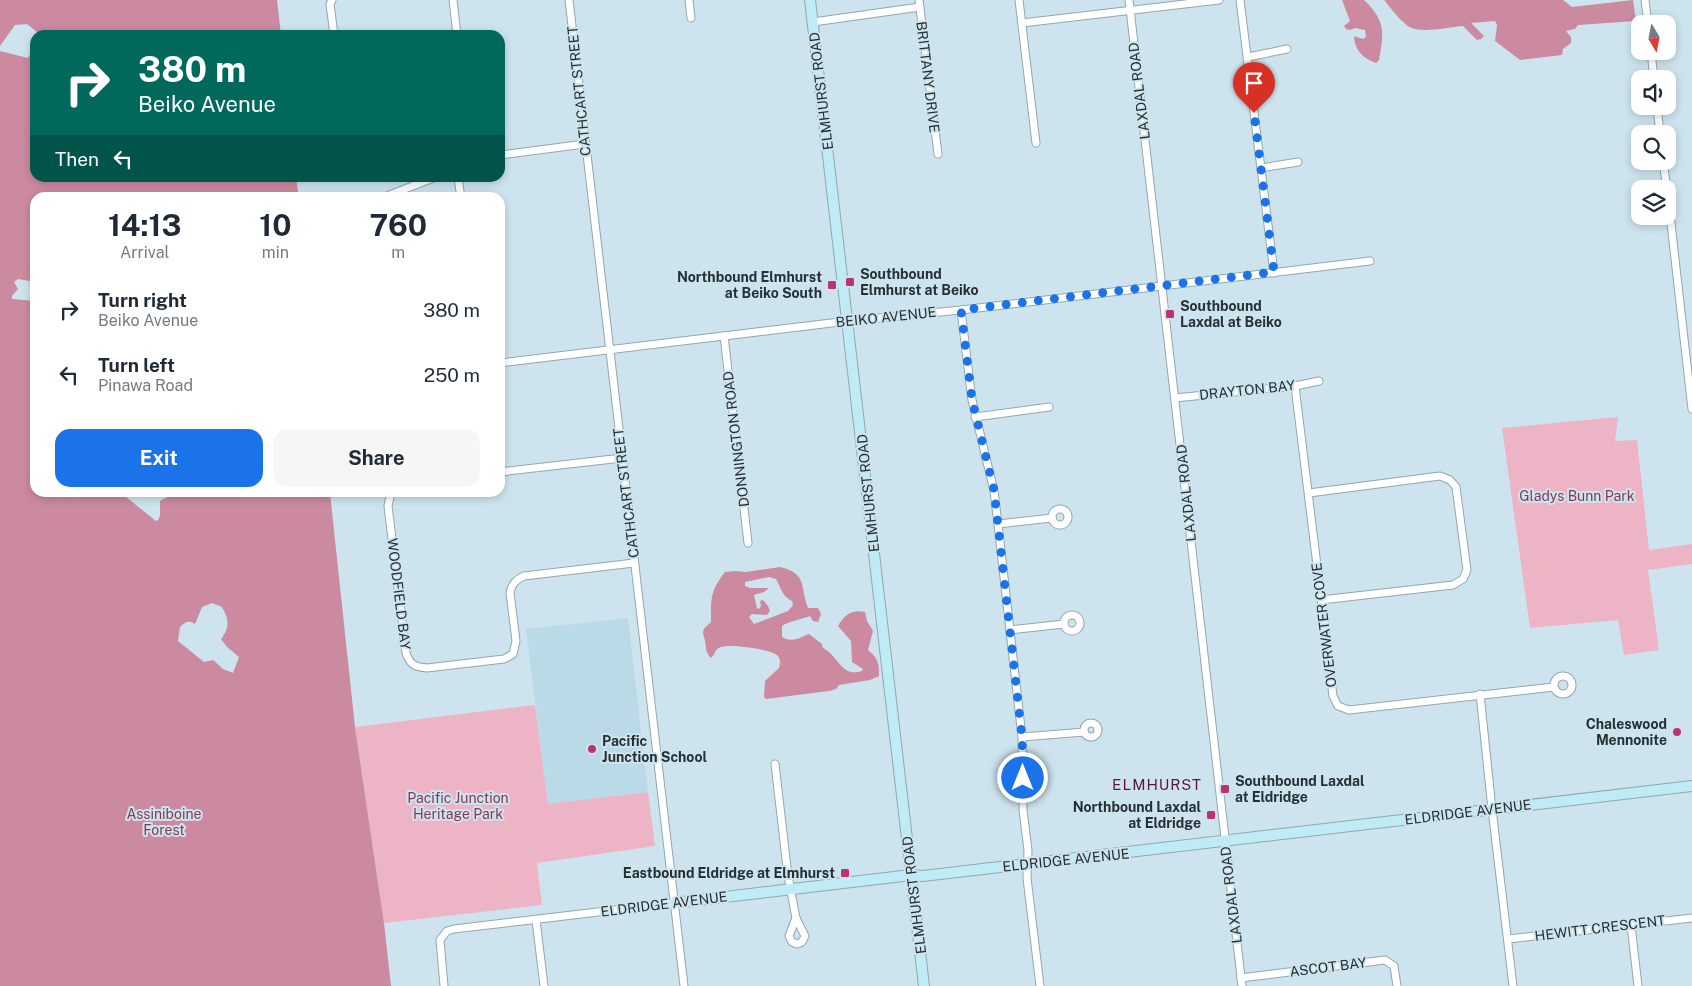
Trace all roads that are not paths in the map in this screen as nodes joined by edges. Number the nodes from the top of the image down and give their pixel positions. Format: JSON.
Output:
{"nodes":[{"id":1,"x":332,"y":0,"type":"edge"},
{"id":2,"x":453,"y":0,"type":"edge"},
{"id":3,"x":569,"y":0,"type":"edge"},
{"id":4,"x":689,"y":0,"type":"edge"},
{"id":5,"x":810,"y":0,"type":"edge"},
{"id":6,"x":1019,"y":0,"type":"edge"},
{"id":7,"x":1129,"y":0,"type":"edge"},
{"id":8,"x":1219,"y":0,"type":"edge"},
{"id":9,"x":1240,"y":0,"type":"edge"},
{"id":10,"x":1645,"y":0,"type":"edge"},
{"id":11,"x":919,"y":4,"type":"edge"},
{"id":12,"x":1130,"y":10,"type":"junction"},
{"id":13,"x":1647,"y":15,"type":"edge"},
{"id":14,"x":691,"y":18,"type":"dead end"},
{"id":15,"x":813,"y":22,"type":"junction"},
{"id":16,"x":1022,"y":23,"type":"junction"},
{"id":17,"x":333,"y":30,"type":"edge"},
{"id":18,"x":456,"y":30,"type":"edge"},
{"id":19,"x":1287,"y":49,"type":"dead end"},
{"id":20,"x":1248,"y":57,"type":"junction"},
{"id":21,"x":1036,"y":143,"type":"dead end"},
{"id":22,"x":585,"y":144,"type":"junction"},
{"id":23,"x":505,"y":154,"type":"edge"},
{"id":24,"x":938,"y":154,"type":"dead end"},
{"id":25,"x":1298,"y":162,"type":"dead end"},
{"id":26,"x":1261,"y":168,"type":"junction"},
{"id":27,"x":423,"y":182,"type":"edge"},
{"id":28,"x":397,"y":192,"type":"edge"},
{"id":29,"x":1671,"y":225,"type":"edge"},
{"id":30,"x":1370,"y":261,"type":"dead end"},
{"id":31,"x":1274,"y":272,"type":"junction"},
{"id":32,"x":1162,"y":285,"type":"junction"},
{"id":33,"x":961,"y":310,"type":"junction"},
{"id":34,"x":848,"y":321,"type":"junction"},
{"id":35,"x":724,"y":336,"type":"junction"},
{"id":36,"x":610,"y":350,"type":"junction"},
{"id":37,"x":505,"y":363,"type":"edge"},
{"id":38,"x":1320,"y":381,"type":"dead end"},
{"id":39,"x":1295,"y":386,"type":"junction"},
{"id":40,"x":1175,"y":398,"type":"junction"},
{"id":41,"x":1049,"y":407,"type":"dead end"},
{"id":42,"x":1692,"y":409,"type":"edge"},
{"id":43,"x":975,"y":417,"type":"junction"},
{"id":44,"x":622,"y":458,"type":"junction"},
{"id":45,"x":505,"y":471,"type":"edge"},
{"id":46,"x":1309,"y":492,"type":"junction"},
{"id":47,"x":390,"y":497,"type":"edge"},
{"id":48,"x":1052,"y":518,"type":"dead end"},
{"id":49,"x":998,"y":524,"type":"junction"},
{"id":50,"x":748,"y":543,"type":"dead end"},
{"id":51,"x":634,"y":563,"type":"junction"},
{"id":52,"x":1321,"y":600,"type":"junction"},
{"id":53,"x":1064,"y":624,"type":"dead end"},
{"id":54,"x":1010,"y":630,"type":"junction"},
{"id":55,"x":1554,"y":687,"type":"dead end"},
{"id":56,"x":1480,"y":694,"type":"junction"},
{"id":57,"x":1084,"y":732,"type":"dead end"},
{"id":58,"x":1022,"y":737,"type":"junction"},
{"id":59,"x":775,"y":764,"type":"dead end"},
{"id":60,"x":1692,"y":786,"type":"edge"},
{"id":61,"x":1492,"y":809,"type":"junction"},
{"id":62,"x":1225,"y":842,"type":"junction"},
{"id":63,"x":1027,"y":864,"type":"junction"},
{"id":64,"x":911,"y":875,"type":"junction"},
{"id":65,"x":790,"y":890,"type":"junction"},
{"id":66,"x":674,"y":903,"type":"junction"},
{"id":67,"x":796,"y":918,"type":"dead end"},
{"id":68,"x":1692,"y":918,"type":"edge"},
{"id":69,"x":536,"y":920,"type":"junction"},
{"id":70,"x":1631,"y":925,"type":"junction"},
{"id":71,"x":1508,"y":939,"type":"junction"},
{"id":72,"x":1241,"y":978,"type":"junction"},
{"id":73,"x":444,"y":986,"type":"edge"},
{"id":74,"x":544,"y":986,"type":"edge"},
{"id":75,"x":684,"y":986,"type":"edge"},
{"id":76,"x":924,"y":986,"type":"edge"},
{"id":77,"x":1040,"y":986,"type":"edge"},
{"id":78,"x":1242,"y":986,"type":"edge"},
{"id":79,"x":1397,"y":986,"type":"edge"},
{"id":80,"x":1513,"y":986,"type":"edge"},
{"id":81,"x":1638,"y":986,"type":"edge"}],
"edges":[{"from":1,"to":17,"type":"street"},
{"from":2,"to":18,"type":"street"},
{"from":3,"to":22,"type":"street","name":"CATHCART STREET"},
{"from":4,"to":14,"type":"street"},
{"from":5,"to":15,"type":"street","name":"ELMHURST ROAD"},
{"from":6,"to":16,"type":"street"},
{"from":7,"to":12,"type":"street","name":"LAXDAL ROAD"},
{"from":8,"to":12,"type":"street"},
{"from":9,"to":20,"type":"street"},
{"from":10,"to":13,"type":"street"},
{"from":11,"to":15,"type":"street"},
{"from":11,"to":24,"type":"street","name":"BRITTANY DRIVE"},
{"from":12,"to":16,"type":"street"},
{"from":12,"to":32,"type":"street","name":"LAXDAL ROAD"},
{"from":15,"to":34,"type":"street","name":"ELMHURST ROAD"},
{"from":16,"to":21,"type":"street"},
{"from":19,"to":20,"type":"street"},
{"from":20,"to":26,"type":"street"},
{"from":22,"to":23,"type":"street"},
{"from":22,"to":36,"type":"street","name":"CATHCART STREET"},
{"from":25,"to":26,"type":"street"},
{"from":26,"to":31,"type":"street"},
{"from":27,"to":28,"type":"street"},
{"from":29,"to":42,"type":"street"},
{"from":30,"to":31,"type":"street","name":"BEIKO AVENUE"},
{"from":31,"to":32,"type":"street","name":"BEIKO AVENUE"},
{"from":32,"to":33,"type":"street","name":"BEIKO AVENUE"},
{"from":32,"to":40,"type":"street","name":"LAXDAL ROAD"},
{"from":33,"to":34,"type":"street","name":"BEIKO AVENUE"},
{"from":33,"to":43,"type":"street"},
{"from":34,"to":35,"type":"street","name":"BEIKO AVENUE"},
{"from":34,"to":64,"type":"street","name":"ELMHURST ROAD"},
{"from":35,"to":36,"type":"street","name":"BEIKO AVENUE"},
{"from":35,"to":50,"type":"street","name":"DONNINGTON ROAD"},
{"from":36,"to":37,"type":"street","name":"BEIKO AVENUE"},
{"from":36,"to":44,"type":"street","name":"CATHCART STREET"},
{"from":38,"to":39,"type":"street","name":"DRAYTON BAY"},
{"from":39,"to":40,"type":"street","name":"DRAYTON BAY"},
{"from":39,"to":46,"type":"street","name":"OVERWATER COVE"},
{"from":40,"to":62,"type":"street","name":"LAXDAL ROAD"},
{"from":41,"to":43,"type":"street"},
{"from":43,"to":49,"type":"street"},
{"from":44,"to":45,"type":"street"},
{"from":44,"to":51,"type":"street","name":"CATHCART STREET"},
{"from":46,"to":52,"type":"street","name":"OVERWATER COVE"},
{"from":46,"to":52,"type":"street"},
{"from":47,"to":51,"type":"street","name":"WOODFIELD BAY"},
{"from":48,"to":49,"type":"street"},
{"from":49,"to":54,"type":"street"},
{"from":51,"to":66,"type":"street","name":"CATHCART STREET"},
{"from":52,"to":56,"type":"street","name":"OVERWATER COVE"},
{"from":53,"to":54,"type":"street"},
{"from":54,"to":58,"type":"street"},
{"from":55,"to":56,"type":"street","name":"OVERWATER COVE"},
{"from":56,"to":61,"type":"street"},
{"from":57,"to":58,"type":"street"},
{"from":58,"to":63,"type":"street"},
{"from":59,"to":65,"type":"street"},
{"from":60,"to":61,"type":"street","name":"ELDRIDGE AVENUE"},
{"from":61,"to":62,"type":"street","name":"ELDRIDGE AVENUE"},
{"from":61,"to":71,"type":"street"},
{"from":62,"to":63,"type":"street","name":"ELDRIDGE AVENUE"},
{"from":62,"to":72,"type":"street","name":"LAXDAL ROAD"},
{"from":63,"to":64,"type":"street","name":"ELDRIDGE AVENUE"},
{"from":63,"to":77,"type":"street"},
{"from":64,"to":65,"type":"street","name":"ELDRIDGE AVENUE"},
{"from":64,"to":76,"type":"street","name":"ELMHURST ROAD"},
{"from":65,"to":66,"type":"street","name":"ELDRIDGE AVENUE"},
{"from":65,"to":67,"type":"street"},
{"from":66,"to":69,"type":"street","name":"ELDRIDGE AVENUE"},
{"from":66,"to":75,"type":"street","name":"CATHCART STREET"},
{"from":68,"to":70,"type":"street","name":"HEWITT CRESCENT"},
{"from":69,"to":73,"type":"street","name":"ELDRIDGE AVENUE"},
{"from":69,"to":74,"type":"street"},
{"from":70,"to":71,"type":"street","name":"HEWITT CRESCENT"},
{"from":70,"to":81,"type":"street"},
{"from":71,"to":80,"type":"street"},
{"from":72,"to":78,"type":"street","name":"LAXDAL ROAD"},
{"from":72,"to":79,"type":"street","name":"ASCOT BAY"}]}
